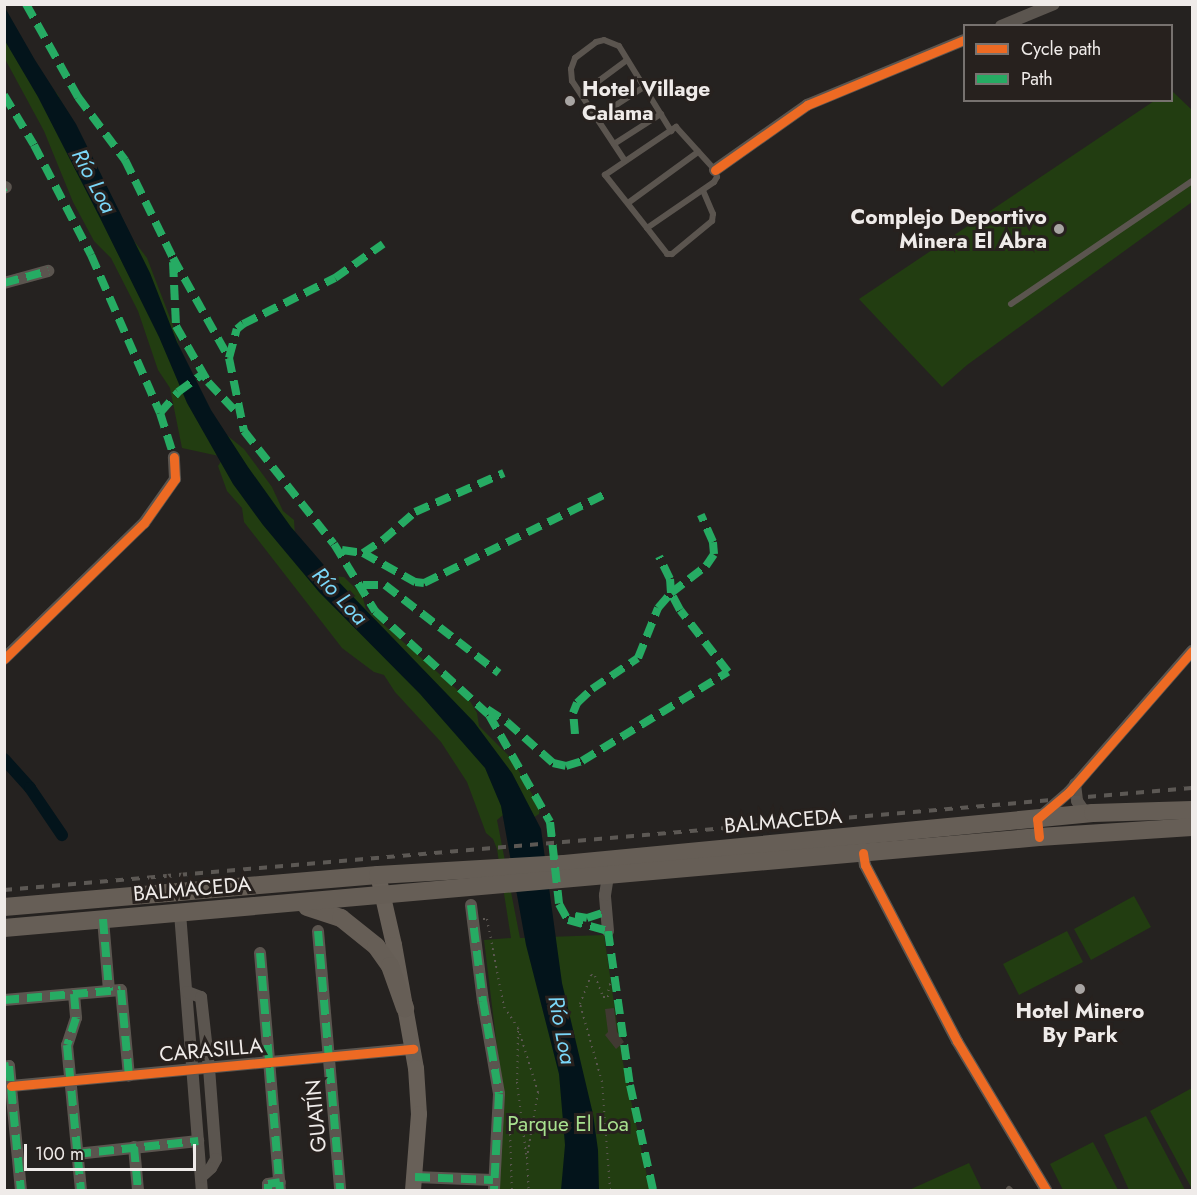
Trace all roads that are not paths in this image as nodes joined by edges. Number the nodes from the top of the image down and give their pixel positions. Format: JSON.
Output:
{"nodes":[{"id":1,"x":1054,"y":4,"type":"edge"},
{"id":2,"x":1006,"y":24,"type":"edge"},
{"id":3,"x":963,"y":40,"type":"edge"},
{"id":4,"x":627,"y":60,"type":"junction"},
{"id":5,"x":644,"y":87,"type":"junction"},
{"id":6,"x":580,"y":94,"type":"junction"},
{"id":7,"x":661,"y":114,"type":"junction"},
{"id":8,"x":596,"y":118,"type":"junction"},
{"id":9,"x":671,"y":131,"type":"junction"},
{"id":10,"x":614,"y":144,"type":"junction"},
{"id":11,"x":698,"y":152,"type":"junction"},
{"id":12,"x":625,"y":161,"type":"junction"},
{"id":13,"x":715,"y":170,"type":"junction"},
{"id":14,"x":1192,"y":181,"type":"edge"},
{"id":15,"x":703,"y":190,"type":"junction"},
{"id":16,"x":628,"y":203,"type":"junction"},
{"id":17,"x":646,"y":228,"type":"junction"},
{"id":18,"x":48,"y":271,"type":"dead end"},
{"id":19,"x":4,"y":284,"type":"edge"},
{"id":20,"x":1011,"y":304,"type":"dead end"},
{"id":21,"x":174,"y":457,"type":"dead end"},
{"id":22,"x":1192,"y":651,"type":"edge"},
{"id":23,"x":4,"y":659,"type":"edge"},
{"id":24,"x":1075,"y":784,"type":"junction"},
{"id":25,"x":1192,"y":810,"type":"edge"},
{"id":26,"x":1093,"y":813,"type":"junction"},
{"id":27,"x":1192,"y":827,"type":"edge"},
{"id":28,"x":1038,"y":828,"type":"junction"},
{"id":29,"x":863,"y":854,"type":"junction"},
{"id":30,"x":565,"y":871,"type":"junction"},
{"id":31,"x":378,"y":875,"type":"junction"},
{"id":32,"x":608,"y":875,"type":"junction"},
{"id":33,"x":485,"y":878,"type":"junction"},
{"id":34,"x":383,"y":895,"type":"junction"},
{"id":35,"x":287,"y":904,"type":"junction"},
{"id":36,"x":471,"y":905,"type":"dead end"},
{"id":37,"x":4,"y":907,"type":"edge"},
{"id":38,"x":180,"y":913,"type":"junction"},
{"id":39,"x":103,"y":919,"type":"junction"},
{"id":40,"x":4,"y":928,"type":"edge"},
{"id":41,"x":318,"y":931,"type":"dead end"},
{"id":42,"x":608,"y":931,"type":"dead end"},
{"id":43,"x":260,"y":953,"type":"dead end"},
{"id":44,"x":115,"y":991,"type":"junction"},
{"id":45,"x":187,"y":992,"type":"junction"},
{"id":46,"x":74,"y":994,"type":"junction"},
{"id":47,"x":4,"y":1000,"type":"edge"},
{"id":48,"x":405,"y":1008,"type":"junction"},
{"id":49,"x":413,"y":1049,"type":"junction"},
{"id":50,"x":329,"y":1057,"type":"junction"},
{"id":51,"x":269,"y":1062,"type":"junction"},
{"id":52,"x":7,"y":1066,"type":"edge"},
{"id":53,"x":209,"y":1068,"type":"junction"},
{"id":54,"x":191,"y":1070,"type":"junction"},
{"id":55,"x":129,"y":1076,"type":"junction"},
{"id":56,"x":69,"y":1081,"type":"junction"},
{"id":57,"x":11,"y":1086,"type":"junction"},
{"id":58,"x":198,"y":1141,"type":"junction"},
{"id":59,"x":134,"y":1147,"type":"junction"},
{"id":60,"x":76,"y":1154,"type":"junction"},
{"id":61,"x":201,"y":1177,"type":"junction"},
{"id":62,"x":414,"y":1184,"type":"edge"},
{"id":63,"x":494,"y":1185,"type":"edge"},
{"id":64,"x":280,"y":1186,"type":"edge"},
{"id":65,"x":21,"y":1191,"type":"edge"},
{"id":66,"x":81,"y":1191,"type":"edge"},
{"id":67,"x":138,"y":1191,"type":"edge"},
{"id":68,"x":202,"y":1191,"type":"edge"},
{"id":69,"x":268,"y":1191,"type":"edge"},
{"id":70,"x":340,"y":1191,"type":"edge"},
{"id":71,"x":1046,"y":1191,"type":"edge"}],
"edges":[{"from":1,"to":2,"type":"street"},
{"from":3,"to":13,"type":"street"},
{"from":4,"to":5,"type":"lane"},
{"from":4,"to":6,"type":"lane"},
{"from":4,"to":6,"type":"lane"},
{"from":5,"to":7,"type":"lane"},
{"from":5,"to":8,"type":"lane"},
{"from":6,"to":8,"type":"lane"},
{"from":7,"to":9,"type":"lane"},
{"from":7,"to":10,"type":"lane"},
{"from":8,"to":10,"type":"lane"},
{"from":9,"to":11,"type":"lane"},
{"from":9,"to":12,"type":"lane"},
{"from":10,"to":12,"type":"lane"},
{"from":11,"to":13,"type":"lane"},
{"from":11,"to":16,"type":"lane"},
{"from":12,"to":16,"type":"lane"},
{"from":13,"to":15,"type":"lane"},
{"from":14,"to":20,"type":"lane"},
{"from":15,"to":17,"type":"lane"},
{"from":15,"to":17,"type":"lane"},
{"from":16,"to":17,"type":"lane"},
{"from":18,"to":19,"type":"street"},
{"from":21,"to":23,"type":"street"},
{"from":22,"to":24,"type":"street"},
{"from":24,"to":26,"type":"street"},
{"from":24,"to":28,"type":"street"},
{"from":25,"to":26,"type":"main road","name":"BALMACEDA"},
{"from":26,"to":28,"type":"main road","name":"BALMACEDA"},
{"from":27,"to":28,"type":"main road","name":"BALMACEDA"},
{"from":28,"to":29,"type":"main road","name":"BALMACEDA"},
{"from":28,"to":30,"type":"main road","name":"BALMACEDA"},
{"from":29,"to":32,"type":"main road","name":"BALMACEDA"},
{"from":29,"to":71,"type":"street"},
{"from":30,"to":32,"type":"main road","name":"BALMACEDA"},
{"from":30,"to":33,"type":"main road","name":"BALMACEDA"},
{"from":31,"to":33,"type":"main road","name":"BALMACEDA"},
{"from":31,"to":34,"type":"main road"},
{"from":31,"to":37,"type":"main road","name":"BALMACEDA"},
{"from":32,"to":42,"type":"street"},
{"from":33,"to":34,"type":"main road","name":"BALMACEDA"},
{"from":34,"to":35,"type":"main road","name":"BALMACEDA"},
{"from":34,"to":48,"type":"main road"},
{"from":35,"to":38,"type":"main road","name":"BALMACEDA"},
{"from":35,"to":48,"type":"main road"},
{"from":36,"to":63,"type":"street"},
{"from":38,"to":39,"type":"main road","name":"BALMACEDA"},
{"from":38,"to":45,"type":"street"},
{"from":39,"to":40,"type":"main road","name":"BALMACEDA"},
{"from":39,"to":44,"type":"street"},
{"from":41,"to":50,"type":"street","name":"GUATÍN"},
{"from":43,"to":51,"type":"street"},
{"from":44,"to":46,"type":"street"},
{"from":44,"to":55,"type":"street"},
{"from":45,"to":53,"type":"street"},
{"from":45,"to":54,"type":"street"},
{"from":46,"to":47,"type":"street"},
{"from":46,"to":56,"type":"street"},
{"from":48,"to":49,"type":"main road"},
{"from":49,"to":50,"type":"street","name":"CARASILLA"},
{"from":49,"to":62,"type":"main road"},
{"from":50,"to":51,"type":"street","name":"CARASILLA"},
{"from":50,"to":70,"type":"street","name":"GUATÍN"},
{"from":51,"to":53,"type":"street","name":"CARASILLA"},
{"from":51,"to":64,"type":"street"},
{"from":52,"to":57,"type":"street"},
{"from":53,"to":54,"type":"street","name":"CARASILLA"},
{"from":53,"to":61,"type":"street"},
{"from":54,"to":55,"type":"street","name":"CARASILLA"},
{"from":54,"to":58,"type":"street"},
{"from":55,"to":56,"type":"street","name":"CARASILLA"},
{"from":56,"to":57,"type":"street","name":"CARASILLA"},
{"from":56,"to":60,"type":"street"},
{"from":57,"to":65,"type":"street"},
{"from":58,"to":59,"type":"street"},
{"from":58,"to":61,"type":"street"},
{"from":59,"to":60,"type":"street"},
{"from":59,"to":67,"type":"street"},
{"from":60,"to":66,"type":"street"},
{"from":61,"to":68,"type":"street"},
{"from":62,"to":63,"type":"street"},
{"from":64,"to":69,"type":"street"}]}
